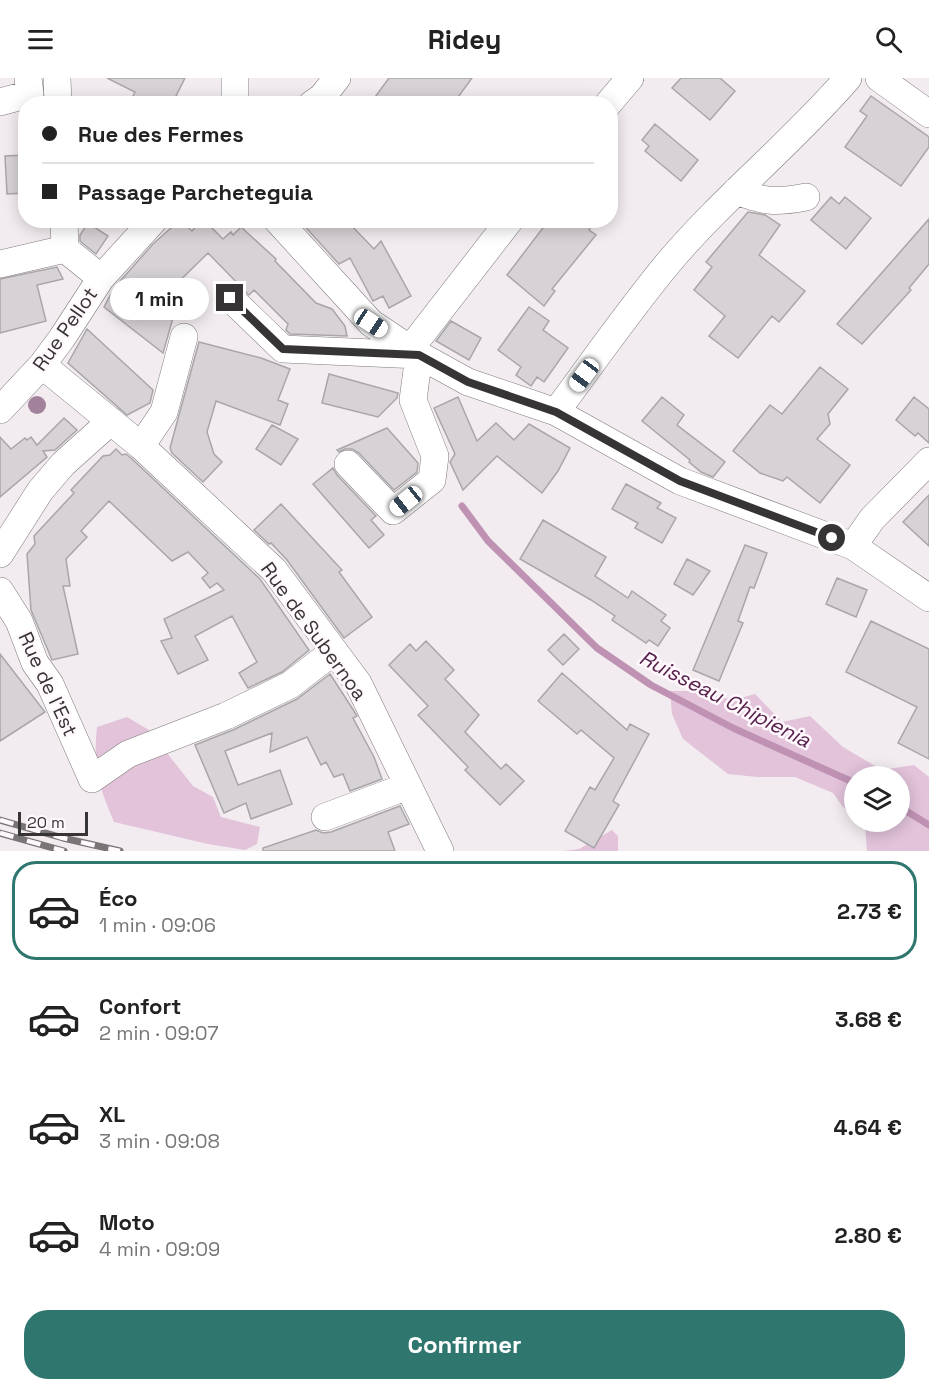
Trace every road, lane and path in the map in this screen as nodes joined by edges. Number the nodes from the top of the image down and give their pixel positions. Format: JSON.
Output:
{"nodes":[{"id":1,"x":28,"y":78,"type":"edge"},
{"id":2,"x":57,"y":78,"type":"edge"},
{"id":3,"x":235,"y":78,"type":"edge"},
{"id":4,"x":337,"y":78,"type":"edge"},
{"id":5,"x":630,"y":78,"type":"edge"},
{"id":6,"x":848,"y":78,"type":"edge"},
{"id":7,"x":879,"y":78,"type":"edge"},
{"id":8,"x":22,"y":96,"type":"edge"},
{"id":9,"x":58,"y":96,"type":"edge"},
{"id":10,"x":235,"y":96,"type":"edge"},
{"id":11,"x":323,"y":96,"type":"edge"},
{"id":12,"x":615,"y":96,"type":"edge"},
{"id":13,"x":18,"y":97,"type":"edge"},
{"id":14,"x":0,"y":102,"type":"edge"},
{"id":15,"x":929,"y":114,"type":"edge"},
{"id":16,"x":736,"y":191,"type":"junction"},
{"id":17,"x":806,"y":197,"type":"dead end"},
{"id":18,"x":64,"y":228,"type":"edge"},
{"id":19,"x":147,"y":228,"type":"edge"},
{"id":20,"x":283,"y":228,"type":"edge"},
{"id":21,"x":504,"y":228,"type":"edge"},
{"id":22,"x":65,"y":249,"type":"junction"},
{"id":23,"x":0,"y":264,"type":"edge"},
{"id":24,"x":101,"y":278,"type":"junction"},
{"id":25,"x":230,"y":298,"type":"dead end"},
{"id":26,"x":184,"y":337,"type":"dead end"},
{"id":27,"x":415,"y":352,"type":"junction"},
{"id":28,"x":42,"y":365,"type":"junction"},
{"id":29,"x":6,"y":393,"type":"edge"},
{"id":30,"x":556,"y":412,"type":"junction"},
{"id":31,"x":111,"y":421,"type":"junction"},
{"id":32,"x":141,"y":446,"type":"junction"},
{"id":33,"x":929,"y":461,"type":"edge"},
{"id":34,"x":348,"y":464,"type":"dead end"},
{"id":35,"x":853,"y":546,"type":"junction"},
{"id":36,"x":0,"y":554,"type":"edge"},
{"id":37,"x":0,"y":591,"type":"edge"},
{"id":38,"x":929,"y":598,"type":"edge"},
{"id":39,"x":334,"y":651,"type":"junction"},
{"id":40,"x":408,"y":786,"type":"junction"},
{"id":41,"x":325,"y":817,"type":"dead end"},
{"id":42,"x":440,"y":851,"type":"edge"}],
"edges":[{"from":1,"to":8,"type":"street"},
{"from":2,"to":9,"type":"street"},
{"from":3,"to":10,"type":"street"},
{"from":4,"to":11,"type":"street"},
{"from":5,"to":12,"type":"street"},
{"from":6,"to":16,"type":"street"},
{"from":7,"to":15,"type":"street"},
{"from":13,"to":14,"type":"street"},
{"from":16,"to":17,"type":"street"},
{"from":16,"to":30,"type":"street"},
{"from":18,"to":22,"type":"street"},
{"from":19,"to":24,"type":"street","name":"Rue Pellot"},
{"from":20,"to":27,"type":"street"},
{"from":21,"to":27,"type":"street"},
{"from":22,"to":23,"type":"street"},
{"from":22,"to":24,"type":"street"},
{"from":24,"to":28,"type":"street","name":"Rue Pellot"},
{"from":25,"to":27,"type":"street"},
{"from":26,"to":32,"type":"street"},
{"from":27,"to":30,"type":"street"},
{"from":27,"to":34,"type":"street"},
{"from":28,"to":29,"type":"street","name":"Rue Pellot"},
{"from":28,"to":31,"type":"street","name":"Rue de Subernoa"},
{"from":30,"to":35,"type":"street"},
{"from":31,"to":32,"type":"street","name":"Rue de Subernoa"},
{"from":31,"to":36,"type":"street"},
{"from":32,"to":39,"type":"street","name":"Rue de Subernoa"},
{"from":33,"to":35,"type":"street"},
{"from":35,"to":38,"type":"street"},
{"from":37,"to":39,"type":"street","name":"Rue de l'Est"},
{"from":39,"to":40,"type":"street","name":"Rue de Subernoa"},
{"from":40,"to":41,"type":"street"},
{"from":40,"to":42,"type":"street","name":"Rue de Subernoa"}]}
